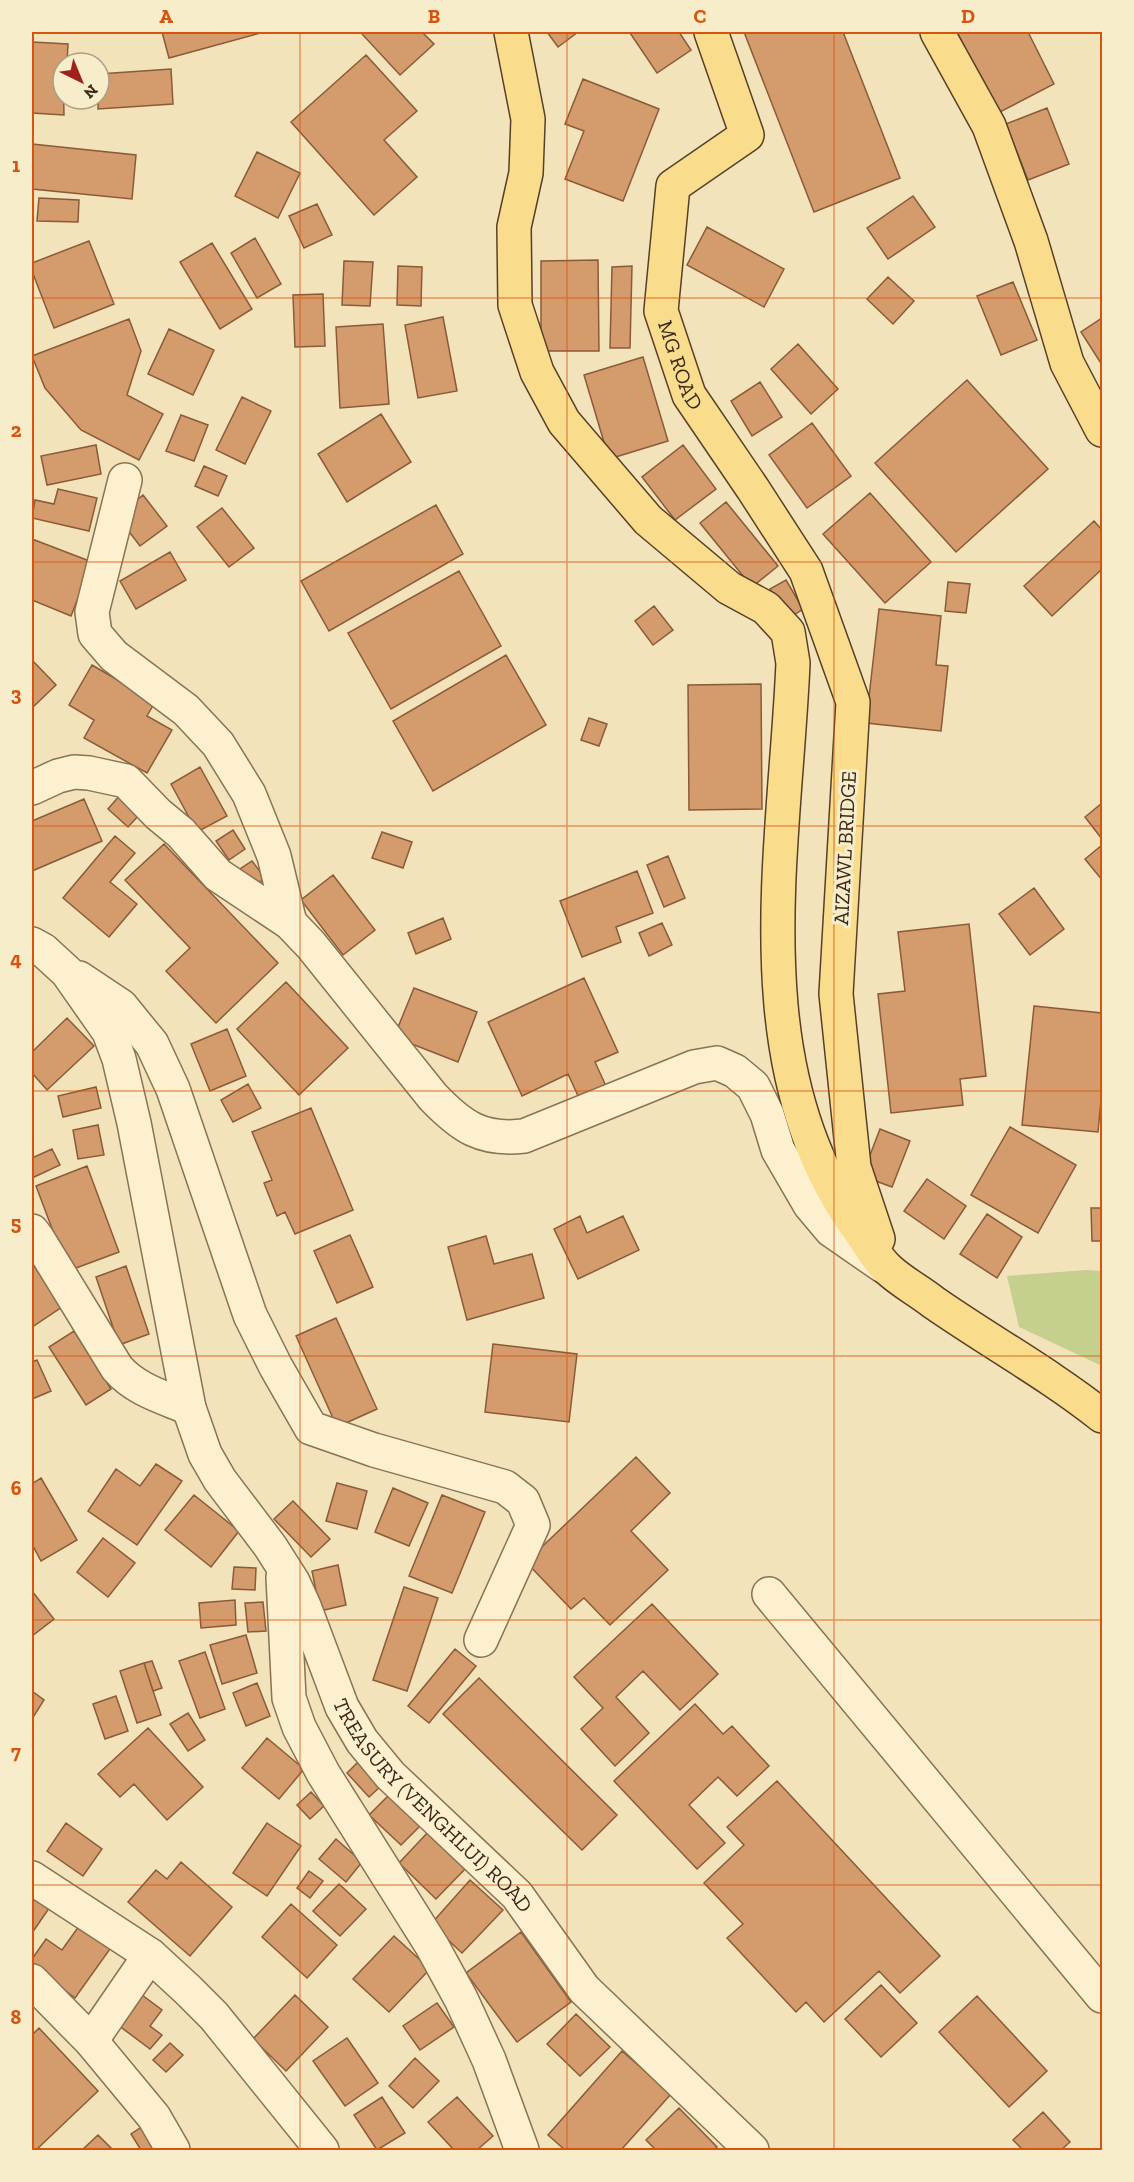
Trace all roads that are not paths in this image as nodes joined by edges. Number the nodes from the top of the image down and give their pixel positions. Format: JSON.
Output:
{"nodes":[{"id":1,"x":511,"y":32,"type":"edge"},
{"id":2,"x":711,"y":32,"type":"edge"},
{"id":3,"x":937,"y":32,"type":"edge"},
{"id":4,"x":1102,"y":430,"type":"edge"},
{"id":5,"x":125,"y":480,"type":"dead end"},
{"id":6,"x":853,"y":702,"type":"joint"},
{"id":7,"x":32,"y":788,"type":"edge"},
{"id":8,"x":290,"y":923,"type":"junction"},
{"id":9,"x":32,"y":944,"type":"edge"},
{"id":10,"x":67,"y":972,"type":"junction"},
{"id":11,"x":32,"y":1231,"type":"edge"},
{"id":12,"x":888,"y":1269,"type":"junction"},
{"id":13,"x":189,"y":1408,"type":"junction"},
{"id":14,"x":1102,"y":1416,"type":"edge"},
{"id":15,"x":283,"y":1566,"type":"junction"},
{"id":16,"x":769,"y":1594,"type":"dead end"},
{"id":17,"x":481,"y":1640,"type":"dead end"},
{"id":18,"x":32,"y":1878,"type":"edge"},
{"id":19,"x":150,"y":1955,"type":"junction"},
{"id":20,"x":32,"y":1981,"type":"edge"},
{"id":21,"x":1102,"y":1996,"type":"edge"},
{"id":22,"x":91,"y":2041,"type":"junction"},
{"id":23,"x":747,"y":2148,"type":"edge"},
{"id":24,"x":173,"y":2151,"type":"edge"},
{"id":25,"x":322,"y":2151,"type":"edge"},
{"id":26,"x":522,"y":2151,"type":"edge"}],
"edges":[{"from":1,"to":12,"type":"main road"},
{"from":2,"to":6,"type":"main road","name":"MG ROAD"},
{"from":3,"to":4,"type":"main road"},
{"from":5,"to":8,"type":"street"},
{"from":6,"to":12,"type":"main road","name":"AIZAWL BRIDGE"},
{"from":7,"to":8,"type":"street"},
{"from":8,"to":12,"type":"street"},
{"from":9,"to":10,"type":"street"},
{"from":10,"to":13,"type":"street","name":"TREASURY (VENGHLUI) ROAD"},
{"from":10,"to":17,"type":"street"},
{"from":11,"to":13,"type":"street"},
{"from":12,"to":14,"type":"main road"},
{"from":13,"to":15,"type":"street","name":"TREASURY (VENGHLUI) ROAD"},
{"from":15,"to":23,"type":"street","name":"TREASURY (VENGHLUI) ROAD"},
{"from":15,"to":26,"type":"street"},
{"from":16,"to":21,"type":"street"},
{"from":18,"to":19,"type":"street"},
{"from":19,"to":22,"type":"street"},
{"from":19,"to":25,"type":"street"},
{"from":20,"to":22,"type":"street"},
{"from":22,"to":24,"type":"street"}]}
